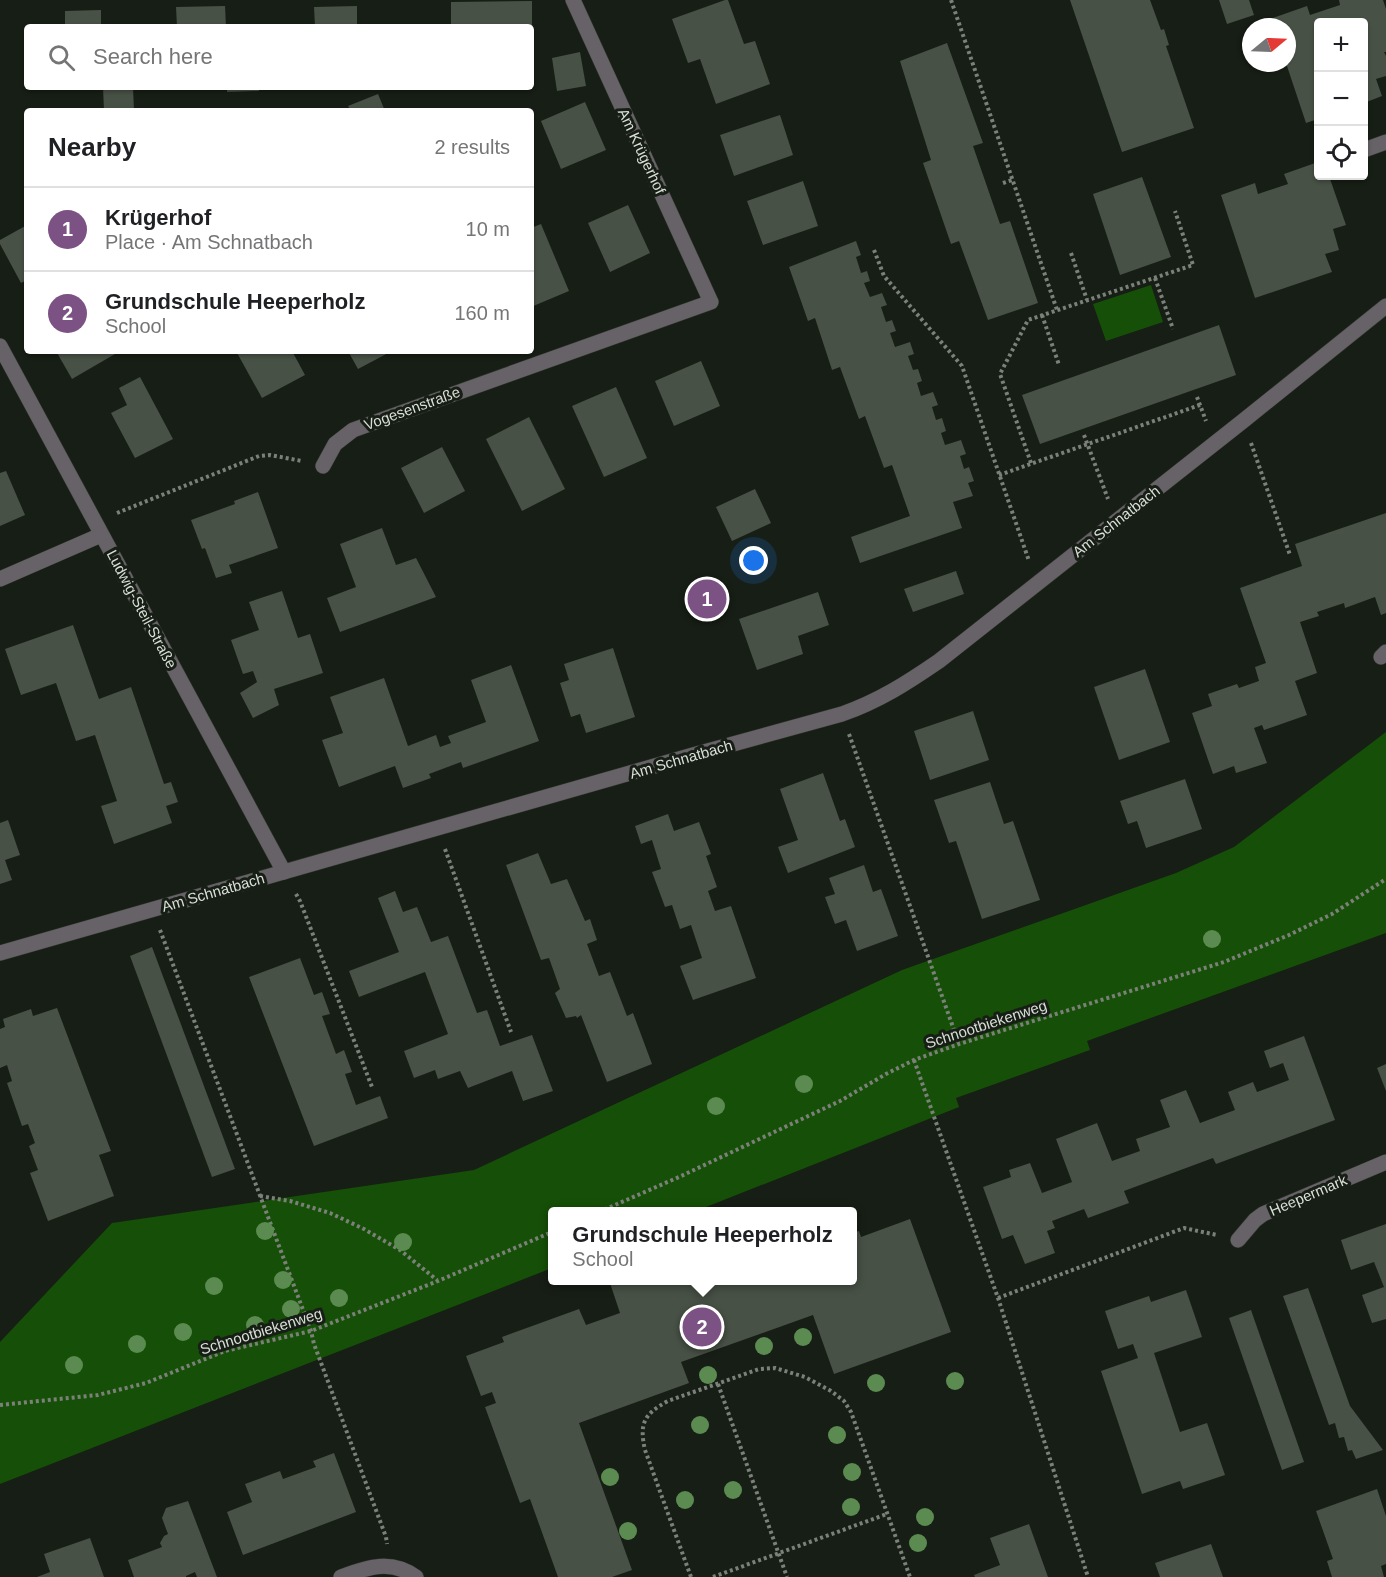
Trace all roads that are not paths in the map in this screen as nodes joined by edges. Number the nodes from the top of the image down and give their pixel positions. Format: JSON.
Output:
{"nodes":[{"id":1,"x":573,"y":0,"type":"edge"},
{"id":2,"x":1386,"y":142,"type":"edge"},
{"id":3,"x":1368,"y":149,"type":"edge"},
{"id":4,"x":711,"y":302,"type":"joint"},
{"id":5,"x":1386,"y":306,"type":"edge"},
{"id":6,"x":0,"y":346,"type":"edge"},
{"id":7,"x":323,"y":466,"type":"road end"},
{"id":8,"x":98,"y":528,"type":"junction"},
{"id":9,"x":0,"y":579,"type":"edge"},
{"id":10,"x":284,"y":872,"type":"junction"},
{"id":11,"x":0,"y":953,"type":"edge"},
{"id":12,"x":1386,"y":1162,"type":"edge"},
{"id":13,"x":1238,"y":1240,"type":"road end"},
{"id":14,"x":341,"y":1577,"type":"edge"},
{"id":15,"x":417,"y":1577,"type":"edge"}],
"edges":[{"from":1,"to":4,"type":"street","name":"Am Krügerhof"},
{"from":2,"to":3,"type":"street"},
{"from":4,"to":7,"type":"street","name":"Vogesenstraße"},
{"from":5,"to":10,"type":"street","name":"Am Schnatbach"},
{"from":6,"to":8,"type":"street","name":"Ludwig-Steil-Straße"},
{"from":8,"to":9,"type":"street"},
{"from":8,"to":10,"type":"street","name":"Ludwig-Steil-Straße"},
{"from":10,"to":11,"type":"street","name":"Am Schnatbach"},
{"from":12,"to":13,"type":"street","name":"Heepermark"},
{"from":14,"to":15,"type":"street"}]}
